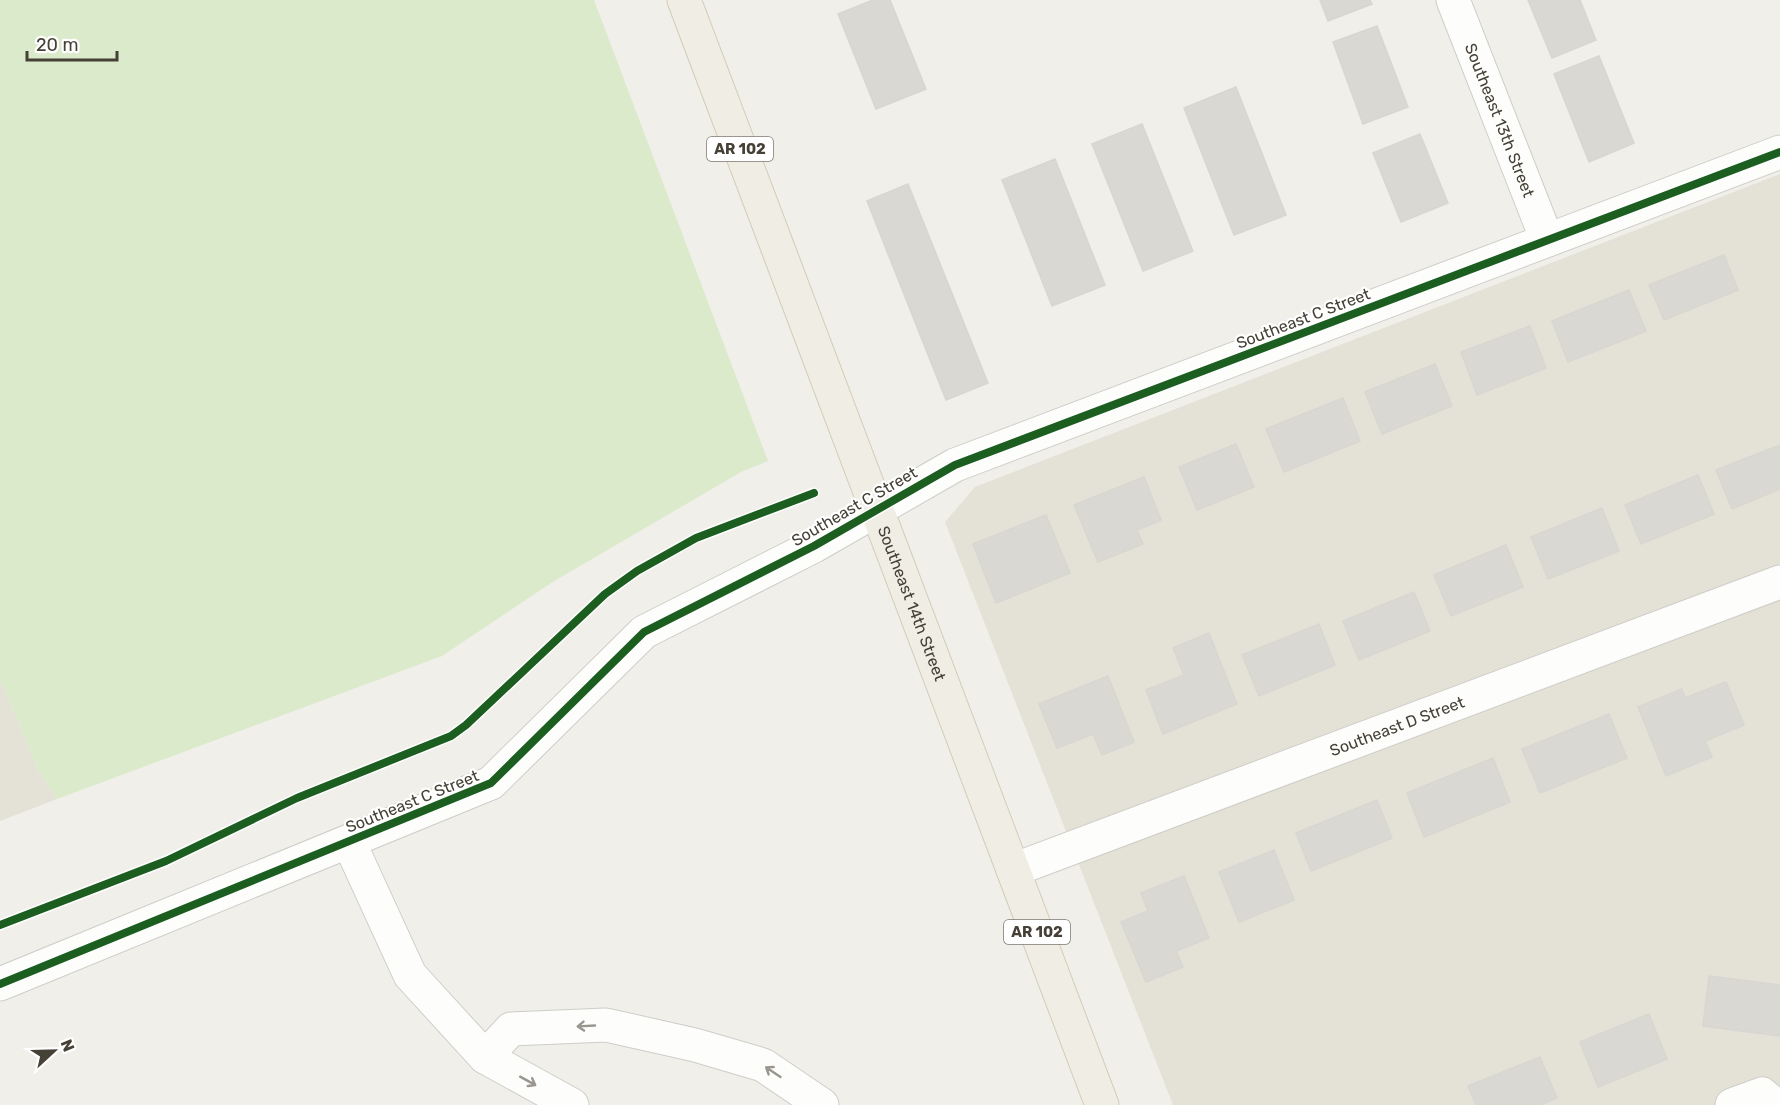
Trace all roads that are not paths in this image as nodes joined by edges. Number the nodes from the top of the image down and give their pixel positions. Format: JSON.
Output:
{"nodes":[{"id":1,"x":684,"y":0,"type":"edge"},
{"id":2,"x":1453,"y":0,"type":"edge"},
{"id":3,"x":1780,"y":152,"type":"edge"},
{"id":4,"x":1547,"y":240,"type":"junction"},
{"id":5,"x":878,"y":510,"type":"junction"},
{"id":6,"x":1780,"y":582,"type":"edge"},
{"id":7,"x":350,"y":842,"type":"junction"},
{"id":8,"x":1013,"y":870,"type":"junction"},
{"id":9,"x":0,"y":984,"type":"edge"},
{"id":10,"x":485,"y":1057,"type":"junction"},
{"id":11,"x":572,"y":1105,"type":"edge"},
{"id":12,"x":822,"y":1105,"type":"edge"},
{"id":13,"x":1102,"y":1105,"type":"edge"},
{"id":14,"x":1732,"y":1105,"type":"edge"},
{"id":15,"x":1775,"y":1105,"type":"edge"}],
"edges":[{"from":1,"to":5,"type":"main road","name":"Southeast 14th Street","number":"AR 102"},
{"from":2,"to":4,"type":"street","name":"Southeast 13th Street"},
{"from":3,"to":4,"type":"street","name":"Southeast C Street"},
{"from":4,"to":5,"type":"street","name":"Southeast C Street"},
{"from":5,"to":7,"type":"street","name":"Southeast C Street"},
{"from":5,"to":8,"type":"main road","name":"Southeast 14th Street","number":"AR 102"},
{"from":6,"to":8,"type":"street","name":"Southeast D Street"},
{"from":7,"to":9,"type":"street","name":"Southeast C Street"},
{"from":7,"to":10,"type":"street"},
{"from":8,"to":13,"type":"main road","name":"Southeast 14th Street","number":"AR 102"},
{"from":10,"to":11,"type":"street","one_way":true},
{"from":12,"to":10,"type":"street","one_way":true},
{"from":14,"to":15,"type":"street"}]}
